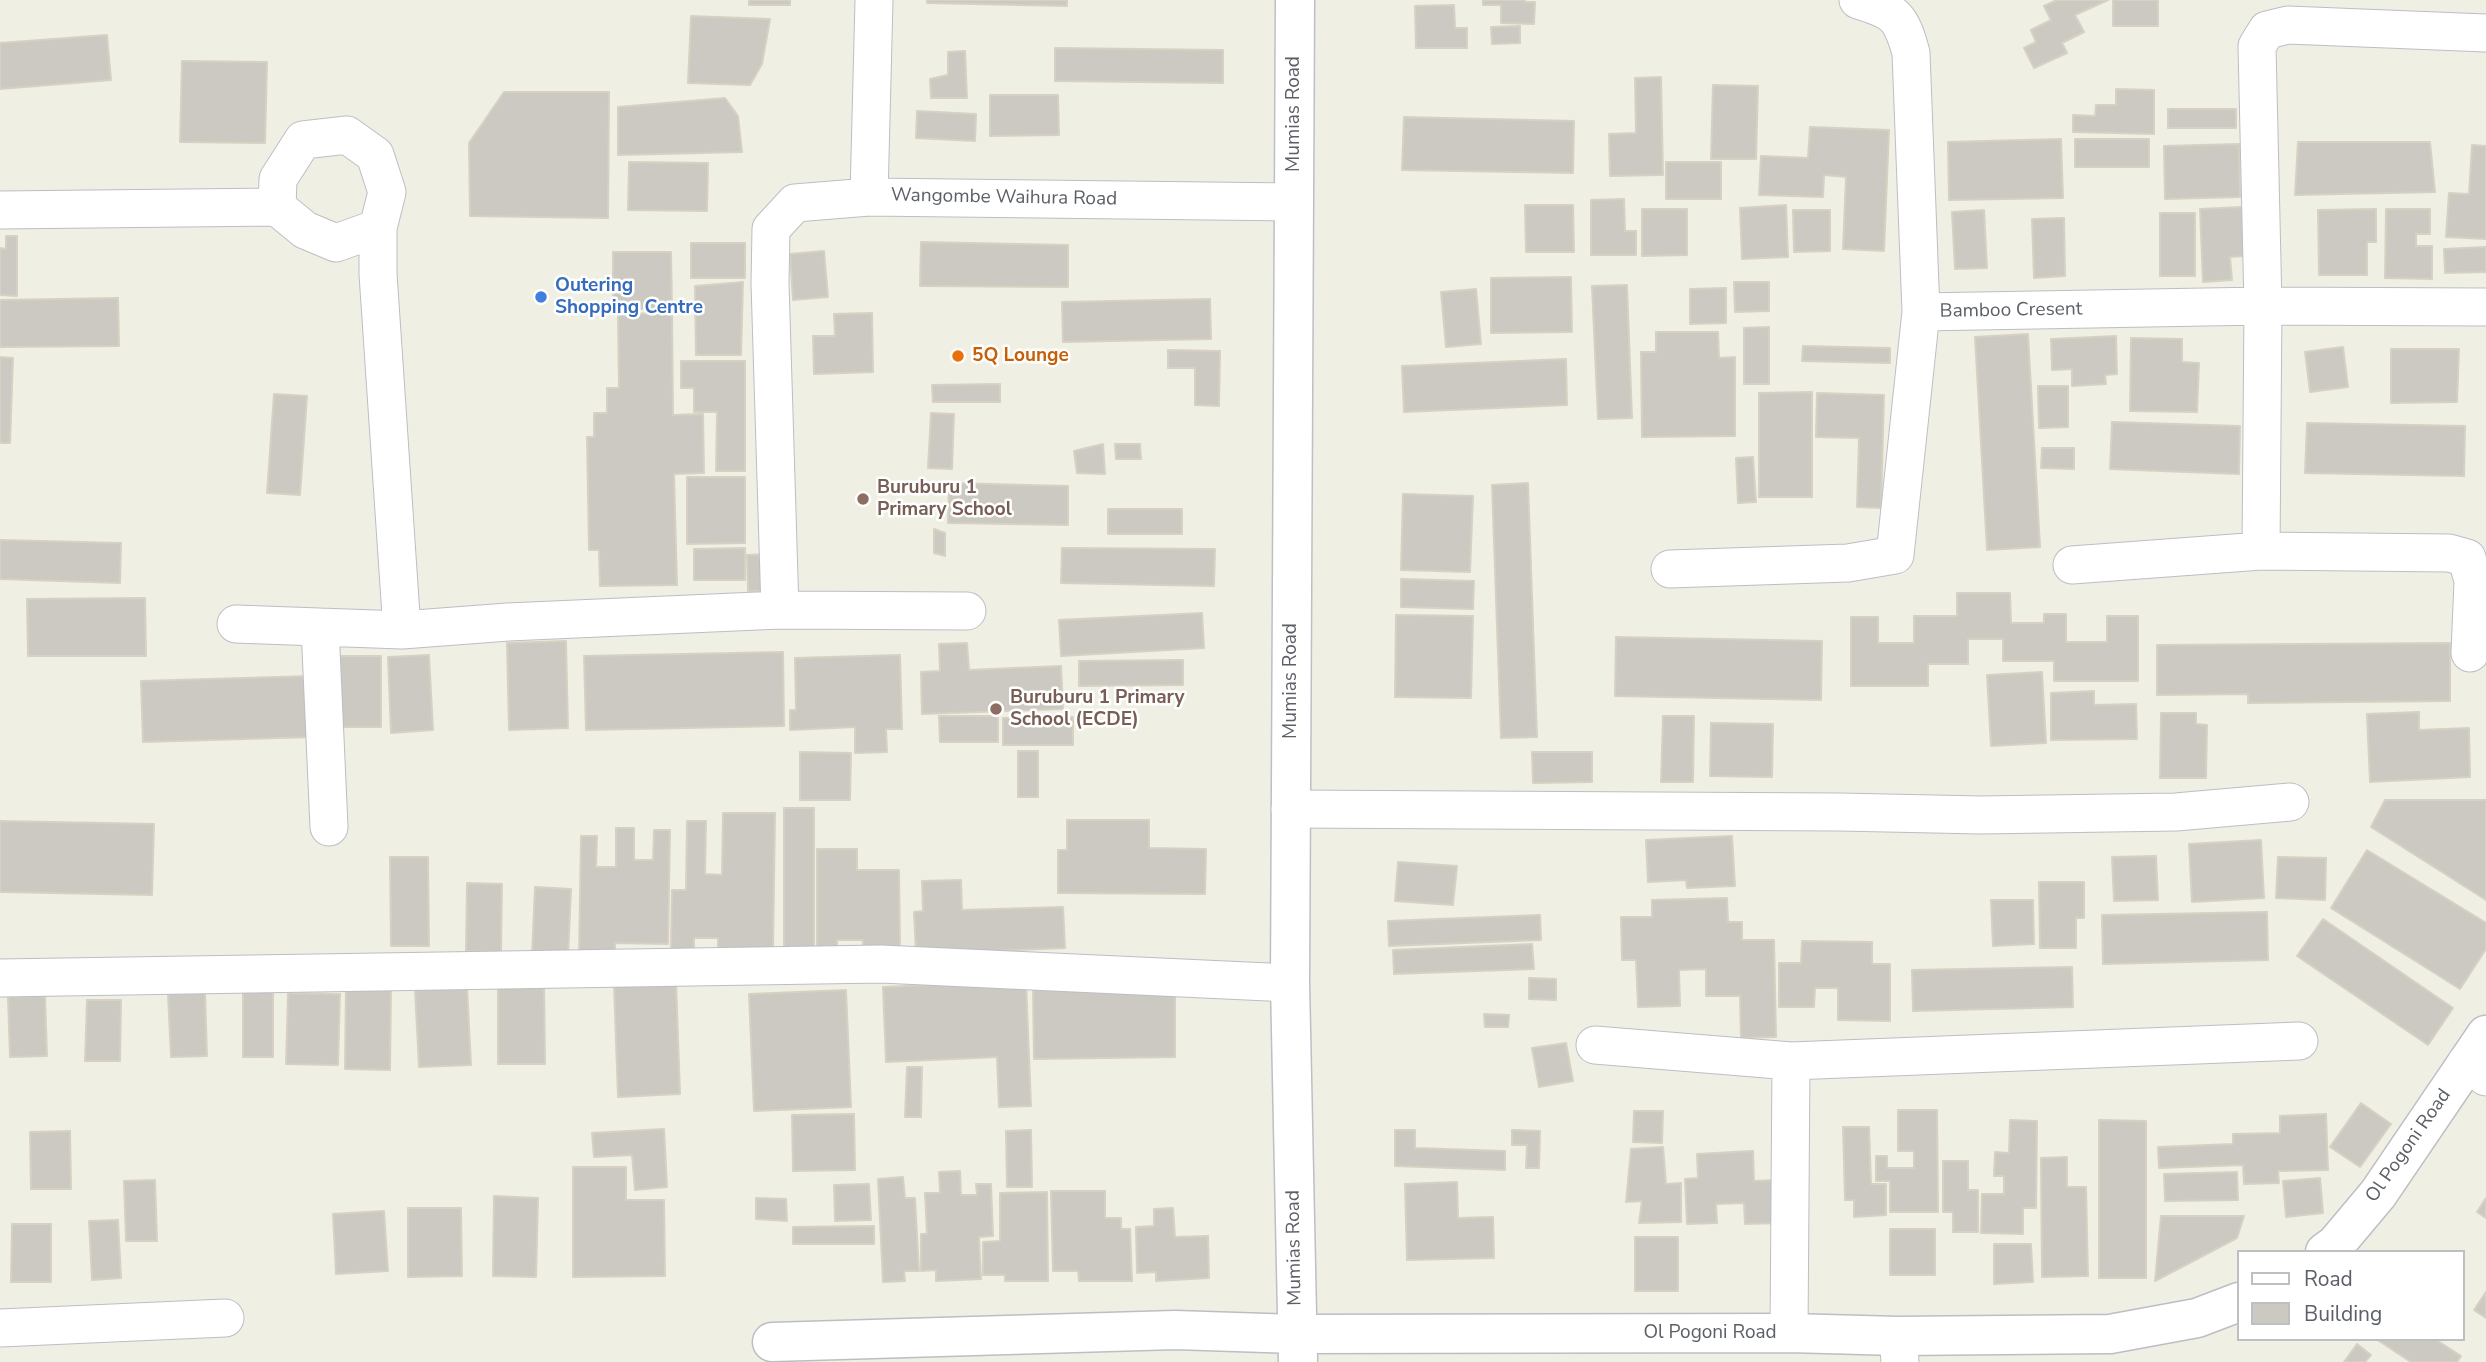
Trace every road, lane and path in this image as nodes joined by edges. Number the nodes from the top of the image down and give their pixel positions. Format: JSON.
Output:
{"nodes":[{"id":1,"x":874,"y":0,"type":"edge"},
{"id":2,"x":1295,"y":0,"type":"edge"},
{"id":3,"x":1858,"y":0,"type":"edge"},
{"id":4,"x":2486,"y":33,"type":"edge"},
{"id":5,"x":869,"y":197,"type":"junction"},
{"id":6,"x":1294,"y":202,"type":"junction"},
{"id":7,"x":277,"y":207,"type":"junction"},
{"id":8,"x":0,"y":210,"type":"edge"},
{"id":9,"x":377,"y":228,"type":"junction"},
{"id":10,"x":2263,"y":306,"type":"junction"},
{"id":11,"x":2486,"y":307,"type":"edge"},
{"id":12,"x":1921,"y":312,"type":"junction"},
{"id":13,"x":2261,"y":551,"type":"junction"},
{"id":14,"x":2072,"y":565,"type":"dead end"},
{"id":15,"x":1670,"y":569,"type":"dead end"},
{"id":16,"x":780,"y":610,"type":"junction"},
{"id":17,"x":967,"y":611,"type":"dead end"},
{"id":18,"x":236,"y":624,"type":"dead end"},
{"id":19,"x":320,"y":627,"type":"junction"},
{"id":20,"x":402,"y":629,"type":"junction"},
{"id":21,"x":2470,"y":653,"type":"dead end"},
{"id":22,"x":2290,"y":802,"type":"dead end"},
{"id":23,"x":1290,"y":809,"type":"junction"},
{"id":24,"x":330,"y":827,"type":"dead end"},
{"id":25,"x":0,"y":978,"type":"edge"},
{"id":26,"x":1290,"y":983,"type":"junction"},
{"id":27,"x":2299,"y":1041,"type":"dead end"},
{"id":28,"x":1595,"y":1045,"type":"dead end"},
{"id":29,"x":2479,"y":1058,"type":"edge"},
{"id":30,"x":1791,"y":1061,"type":"junction"},
{"id":31,"x":2328,"y":1250,"type":"edge"},
{"id":32,"x":2238,"y":1302,"type":"edge"},
{"id":33,"x":225,"y":1318,"type":"dead end"},
{"id":34,"x":0,"y":1328,"type":"edge"},
{"id":35,"x":1789,"y":1333,"type":"junction"},
{"id":36,"x":772,"y":1342,"type":"dead end"},
{"id":37,"x":1297,"y":1348,"type":"edge"},
{"id":38,"x":1899,"y":1349,"type":"edge"}],
"edges":[{"from":1,"to":5,"type":"street","name":"Wangombe Waihura Road"},
{"from":2,"to":6,"type":"street","name":"Mumias Road"},
{"from":3,"to":12,"type":"street"},
{"from":4,"to":10,"type":"street"},
{"from":5,"to":6,"type":"street","name":"Wangombe Waihura Road"},
{"from":5,"to":16,"type":"street"},
{"from":6,"to":23,"type":"street","name":"Mumias Road"},
{"from":7,"to":8,"type":"street"},
{"from":7,"to":9,"type":"street"},
{"from":7,"to":9,"type":"street"},
{"from":9,"to":20,"type":"street"},
{"from":10,"to":11,"type":"street","name":"Bamboo Cresent"},
{"from":10,"to":12,"type":"street","name":"Bamboo Cresent"},
{"from":10,"to":13,"type":"street"},
{"from":12,"to":15,"type":"street","name":"Bamboo Cresent"},
{"from":13,"to":14,"type":"street"},
{"from":13,"to":21,"type":"street"},
{"from":16,"to":17,"type":"street"},
{"from":16,"to":20,"type":"street"},
{"from":18,"to":19,"type":"street"},
{"from":19,"to":20,"type":"street"},
{"from":19,"to":24,"type":"street"},
{"from":22,"to":23,"type":"street"},
{"from":23,"to":26,"type":"street","name":"Mumias Road"},
{"from":25,"to":26,"type":"street"},
{"from":26,"to":37,"type":"street","name":"Mumias Road"},
{"from":27,"to":30,"type":"street"},
{"from":28,"to":30,"type":"street"},
{"from":29,"to":31,"type":"street","name":"Ol Pogoni Road"},
{"from":30,"to":35,"type":"street"},
{"from":32,"to":38,"type":"street","name":"Ol Pogoni Road"},
{"from":33,"to":34,"type":"street"},
{"from":35,"to":37,"type":"street","name":"Ol Pogoni Road"},
{"from":35,"to":38,"type":"street","name":"Ol Pogoni Road"},
{"from":36,"to":37,"type":"street","name":"Ol Pogoni Road"}]}
